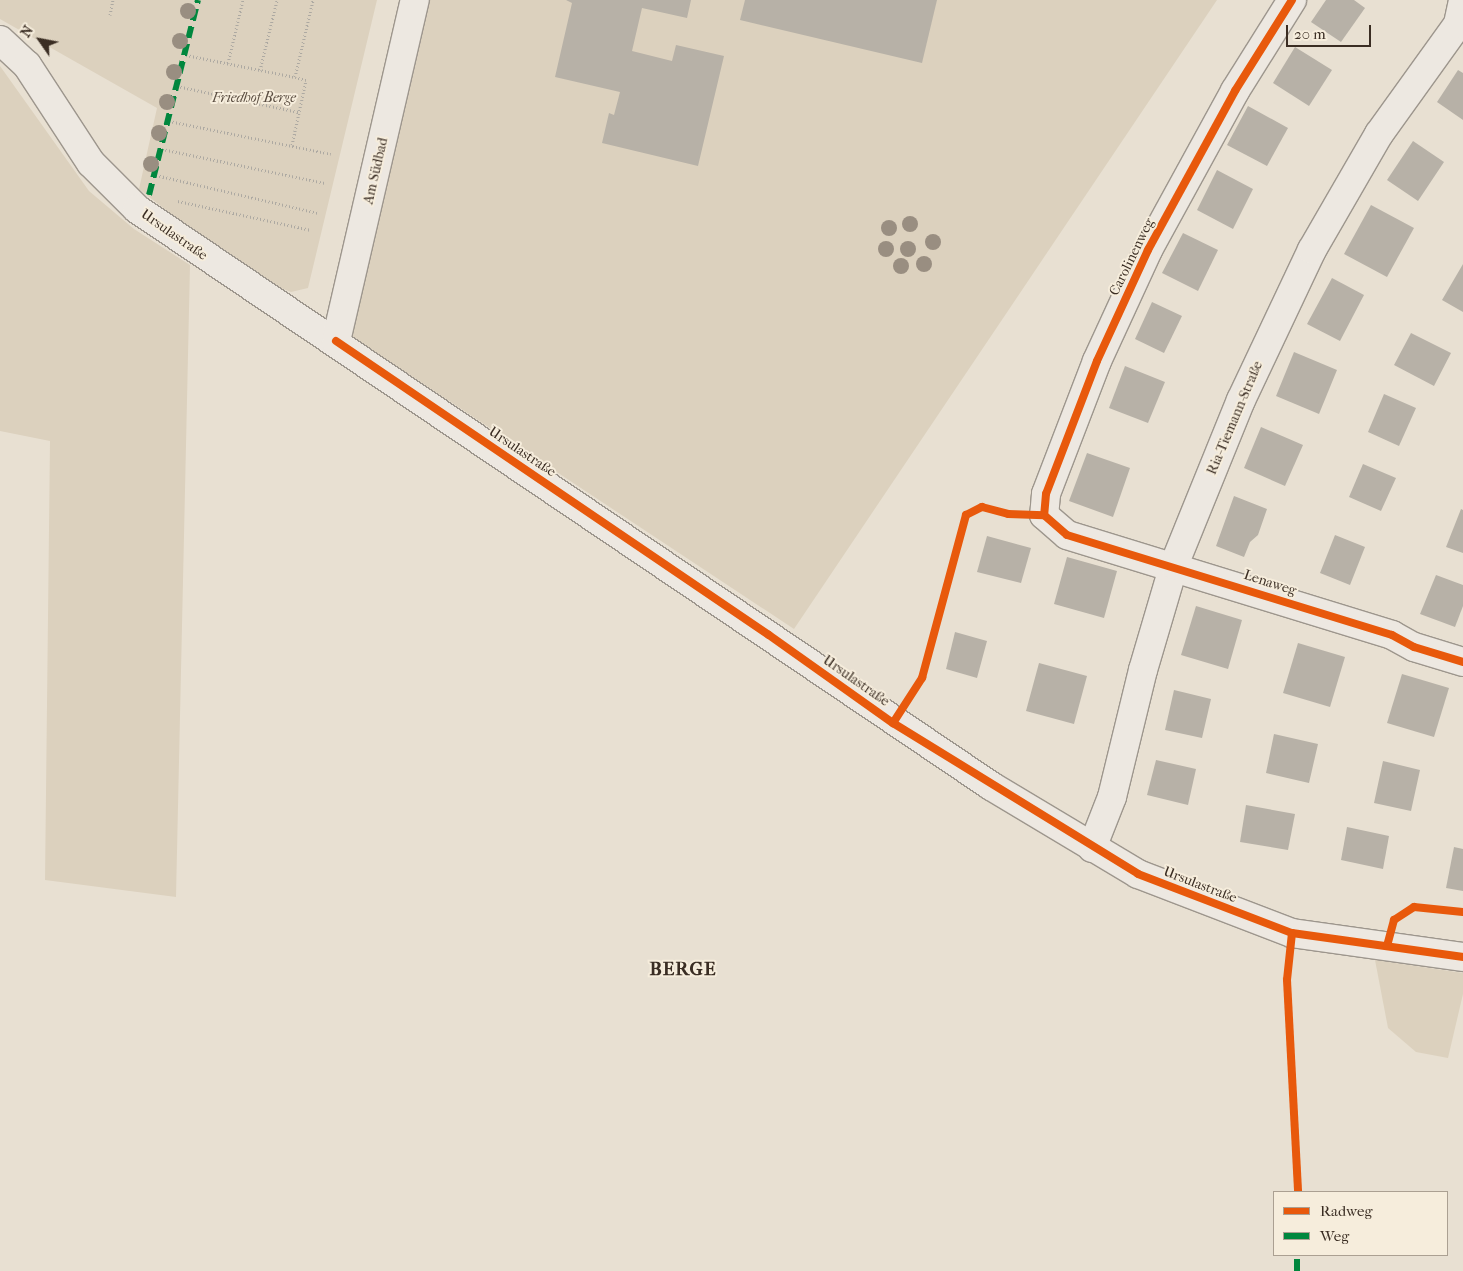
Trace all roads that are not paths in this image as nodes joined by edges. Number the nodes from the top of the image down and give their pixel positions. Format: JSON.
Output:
{"nodes":[{"id":1,"x":415,"y":0,"type":"edge"},
{"id":2,"x":1292,"y":0,"type":"edge"},
{"id":3,"x":1461,"y":17,"type":"edge"},
{"id":4,"x":0,"y":40,"type":"edge"},
{"id":5,"x":336,"y":342,"type":"junction"},
{"id":6,"x":1067,"y":535,"type":"joint"},
{"id":7,"x":1174,"y":565,"type":"junction"},
{"id":8,"x":1463,"y":662,"type":"edge"},
{"id":9,"x":1092,"y":848,"type":"junction"},
{"id":10,"x":1463,"y":957,"type":"edge"}],
"edges":[{"from":1,"to":5,"type":"street","name":"Am Südbad"},
{"from":2,"to":6,"type":"street","name":"Carolinenweg"},
{"from":3,"to":7,"type":"street","name":"Ria-Tiemann-Straße"},
{"from":4,"to":5,"type":"street","name":"Ursulastraße"},
{"from":5,"to":9,"type":"street","name":"Ursulastraße"},
{"from":6,"to":7,"type":"street","name":"Lenaweg"},
{"from":7,"to":8,"type":"street","name":"Lenaweg"},
{"from":7,"to":9,"type":"street","name":"Ria-Tiemann-Straße"},
{"from":9,"to":10,"type":"street","name":"Ursulastraße"}]}
